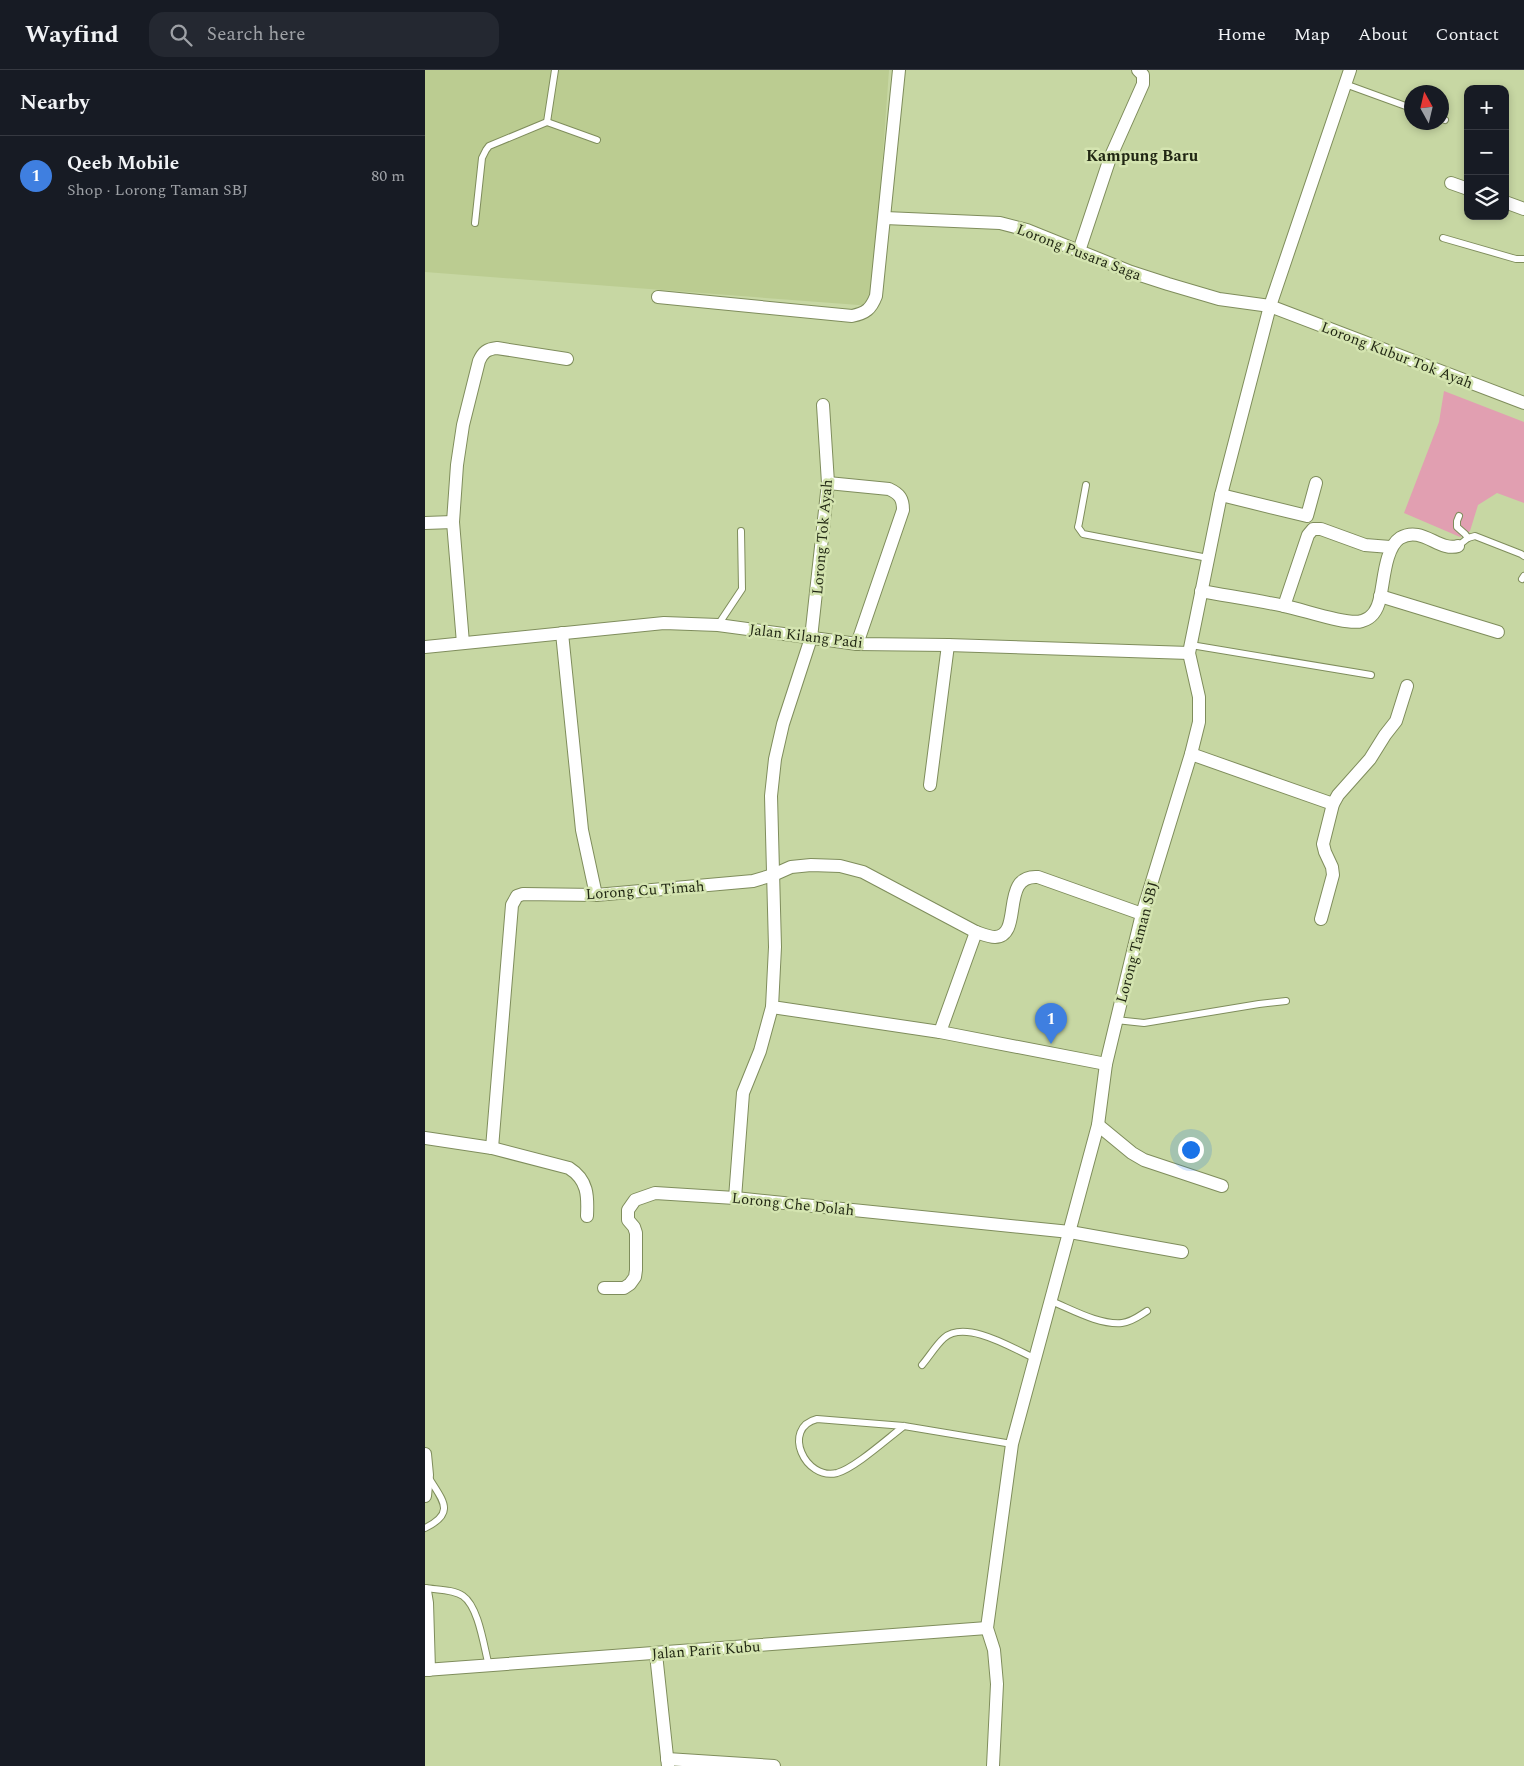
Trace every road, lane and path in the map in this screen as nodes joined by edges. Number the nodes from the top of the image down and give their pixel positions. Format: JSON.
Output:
{"nodes":[{"id":1,"x":555,"y":70,"type":"edge"},
{"id":2,"x":899,"y":70,"type":"edge"},
{"id":3,"x":1138,"y":70,"type":"edge"},
{"id":4,"x":1350,"y":70,"type":"edge"},
{"id":5,"x":1345,"y":84,"type":"junction"},
{"id":6,"x":1404,"y":105,"type":"edge"},
{"id":7,"x":547,"y":122,"type":"junction"},
{"id":8,"x":597,"y":140,"type":"dead end"},
{"id":9,"x":1451,"y":183,"type":"dead end"},
{"id":10,"x":1464,"y":188,"type":"edge"},
{"id":11,"x":1509,"y":203,"type":"edge"},
{"id":12,"x":1524,"y":209,"type":"edge"},
{"id":13,"x":885,"y":218,"type":"junction"},
{"id":14,"x":475,"y":223,"type":"dead end"},
{"id":15,"x":1443,"y":238,"type":"dead end"},
{"id":16,"x":1079,"y":251,"type":"junction"},
{"id":17,"x":1524,"y":259,"type":"edge"},
{"id":18,"x":658,"y":297,"type":"dead end"},
{"id":19,"x":1270,"y":306,"type":"junction"},
{"id":20,"x":567,"y":359,"type":"dead end"},
{"id":21,"x":1524,"y":403,"type":"edge"},
{"id":22,"x":823,"y":405,"type":"dead end"},
{"id":23,"x":829,"y":483,"type":"junction"},
{"id":24,"x":1316,"y":483,"type":"dead end"},
{"id":25,"x":1086,"y":485,"type":"dead end"},
{"id":26,"x":1221,"y":495,"type":"junction"},
{"id":27,"x":1459,"y":516,"type":"dead end"},
{"id":28,"x":453,"y":522,"type":"junction"},
{"id":29,"x":425,"y":523,"type":"edge"},
{"id":30,"x":741,"y":531,"type":"dead end"},
{"id":31,"x":1463,"y":542,"type":"junction"},
{"id":32,"x":1390,"y":547,"type":"junction"},
{"id":33,"x":1524,"y":556,"type":"edge"},
{"id":34,"x":1208,"y":558,"type":"junction"},
{"id":35,"x":1201,"y":591,"type":"junction"},
{"id":36,"x":1380,"y":596,"type":"junction"},
{"id":37,"x":1284,"y":606,"type":"junction"},
{"id":38,"x":718,"y":625,"type":"junction"},
{"id":39,"x":1498,"y":632,"type":"dead end"},
{"id":40,"x":562,"y":633,"type":"junction"},
{"id":41,"x":811,"y":638,"type":"junction"},
{"id":42,"x":463,"y":643,"type":"junction"},
{"id":43,"x":857,"y":644,"type":"junction"},
{"id":44,"x":948,"y":645,"type":"junction"},
{"id":45,"x":425,"y":647,"type":"edge"},
{"id":46,"x":1190,"y":649,"type":"junction"},
{"id":47,"x":1371,"y":675,"type":"dead end"},
{"id":48,"x":1407,"y":686,"type":"dead end"},
{"id":49,"x":1191,"y":754,"type":"junction"},
{"id":50,"x":930,"y":785,"type":"dead end"},
{"id":51,"x":1333,"y":804,"type":"junction"},
{"id":52,"x":773,"y":875,"type":"junction"},
{"id":53,"x":596,"y":895,"type":"junction"},
{"id":54,"x":1143,"y":914,"type":"junction"},
{"id":55,"x":1321,"y":919,"type":"dead end"},
{"id":56,"x":976,"y":932,"type":"junction"},
{"id":57,"x":1286,"y":1001,"type":"dead end"},
{"id":58,"x":772,"y":1007,"type":"junction"},
{"id":59,"x":1116,"y":1020,"type":"junction"},
{"id":60,"x":940,"y":1032,"type":"junction"},
{"id":61,"x":1106,"y":1064,"type":"junction"},
{"id":62,"x":1098,"y":1125,"type":"junction"},
{"id":63,"x":425,"y":1138,"type":"edge"},
{"id":64,"x":492,"y":1148,"type":"junction"},
{"id":65,"x":1221,"y":1186,"type":"dead end"},
{"id":66,"x":735,"y":1198,"type":"junction"},
{"id":67,"x":587,"y":1216,"type":"dead end"},
{"id":68,"x":1070,"y":1232,"type":"junction"},
{"id":69,"x":1182,"y":1252,"type":"dead end"},
{"id":70,"x":604,"y":1288,"type":"dead end"},
{"id":71,"x":1051,"y":1301,"type":"junction"},
{"id":72,"x":1147,"y":1311,"type":"dead end"},
{"id":73,"x":1036,"y":1359,"type":"junction"},
{"id":74,"x":922,"y":1365,"type":"dead end"},
{"id":75,"x":904,"y":1426,"type":"junction"},
{"id":76,"x":1013,"y":1444,"type":"junction"},
{"id":77,"x":425,"y":1454,"type":"edge"},
{"id":78,"x":427,"y":1475,"type":"junction"},
{"id":79,"x":425,"y":1496,"type":"edge"},
{"id":80,"x":425,"y":1528,"type":"edge"},
{"id":81,"x":425,"y":1590,"type":"edge"},
{"id":82,"x":987,"y":1628,"type":"junction"},
{"id":83,"x":656,"y":1654,"type":"junction"},
{"id":84,"x":489,"y":1666,"type":"junction"},
{"id":85,"x":427,"y":1670,"type":"edge"},
{"id":86,"x":667,"y":1763,"type":"edge"},
{"id":87,"x":774,"y":1766,"type":"edge"},
{"id":88,"x":993,"y":1766,"type":"edge"}],
"edges":[{"from":1,"to":7,"type":"lane"},
{"from":2,"to":13,"type":"street"},
{"from":3,"to":16,"type":"street"},
{"from":4,"to":5,"type":"street"},
{"from":5,"to":6,"type":"lane"},
{"from":5,"to":19,"type":"street"},
{"from":7,"to":8,"type":"lane"},
{"from":7,"to":14,"type":"lane"},
{"from":9,"to":10,"type":"street"},
{"from":11,"to":12,"type":"street"},
{"from":13,"to":16,"type":"street","name":"Lorong Pusara Saga"},
{"from":13,"to":18,"type":"street"},
{"from":15,"to":17,"type":"lane"},
{"from":16,"to":19,"type":"street","name":"Lorong Pusara Saga"},
{"from":19,"to":21,"type":"street","name":"Lorong Kubur Tok Ayah"},
{"from":19,"to":26,"type":"street"},
{"from":20,"to":28,"type":"street"},
{"from":22,"to":23,"type":"street","name":"Lorong Tok Ayah"},
{"from":23,"to":41,"type":"street","name":"Lorong Tok Ayah"},
{"from":23,"to":43,"type":"street"},
{"from":24,"to":26,"type":"street"},
{"from":25,"to":34,"type":"lane"},
{"from":26,"to":34,"type":"street"},
{"from":27,"to":31,"type":"lane"},
{"from":28,"to":29,"type":"street"},
{"from":28,"to":42,"type":"street"},
{"from":30,"to":38,"type":"lane"},
{"from":31,"to":32,"type":"street"},
{"from":31,"to":33,"type":"lane"},
{"from":32,"to":36,"type":"street"},
{"from":32,"to":37,"type":"street"},
{"from":34,"to":35,"type":"street"},
{"from":35,"to":37,"type":"street"},
{"from":35,"to":46,"type":"street"},
{"from":36,"to":37,"type":"street"},
{"from":36,"to":39,"type":"street"},
{"from":38,"to":40,"type":"street","name":"Jalan Kilang Padi"},
{"from":38,"to":41,"type":"street","name":"Jalan Kilang Padi"},
{"from":40,"to":42,"type":"street","name":"Jalan Kilang Padi"},
{"from":40,"to":53,"type":"street"},
{"from":41,"to":43,"type":"street","name":"Jalan Kilang Padi"},
{"from":41,"to":52,"type":"street"},
{"from":42,"to":45,"type":"street","name":"Jalan Kilang Padi"},
{"from":43,"to":44,"type":"street","name":"Jalan Kilang Padi"},
{"from":44,"to":46,"type":"street","name":"Jalan Kilang Padi"},
{"from":44,"to":50,"type":"street"},
{"from":46,"to":47,"type":"lane"},
{"from":46,"to":49,"type":"street","name":"Lorong Taman SBJ"},
{"from":48,"to":51,"type":"street"},
{"from":49,"to":51,"type":"street"},
{"from":49,"to":54,"type":"street","name":"Lorong Taman SBJ"},
{"from":51,"to":55,"type":"street"},
{"from":52,"to":53,"type":"street","name":"Lorong Cu Timah"},
{"from":52,"to":56,"type":"street","name":"Lorong Cu Timah"},
{"from":52,"to":58,"type":"street"},
{"from":53,"to":64,"type":"street","name":"Lorong Cu Timah"},
{"from":54,"to":56,"type":"street"},
{"from":54,"to":59,"type":"street","name":"Lorong Taman SBJ"},
{"from":56,"to":60,"type":"street"},
{"from":57,"to":59,"type":"lane"},
{"from":58,"to":60,"type":"street"},
{"from":58,"to":66,"type":"street"},
{"from":59,"to":61,"type":"street","name":"Lorong Taman SBJ"},
{"from":60,"to":61,"type":"street"},
{"from":61,"to":62,"type":"street","name":"Lorong Taman SBJ"},
{"from":62,"to":65,"type":"street"},
{"from":62,"to":68,"type":"street","name":"Lorong Taman SBJ"},
{"from":63,"to":64,"type":"street"},
{"from":64,"to":67,"type":"street"},
{"from":66,"to":68,"type":"street","name":"Lorong Che Dolah"},
{"from":66,"to":70,"type":"street","name":"Lorong Che Dolah"},
{"from":68,"to":69,"type":"street","name":"Lorong Che Dolah"},
{"from":68,"to":71,"type":"street","name":"Lorong Taman SBJ"},
{"from":71,"to":72,"type":"lane"},
{"from":71,"to":73,"type":"street","name":"Lorong Taman SBJ"},
{"from":73,"to":74,"type":"lane"},
{"from":73,"to":76,"type":"street","name":"Lorong Taman SBJ"},
{"from":75,"to":75,"type":"lane"},
{"from":75,"to":76,"type":"lane"},
{"from":76,"to":82,"type":"street","name":"Lorong Taman SBJ"},
{"from":77,"to":78,"type":"street"},
{"from":78,"to":79,"type":"street"},
{"from":78,"to":80,"type":"lane"},
{"from":81,"to":84,"type":"lane"},
{"from":81,"to":85,"type":"street"},
{"from":82,"to":83,"type":"street","name":"Jalan Parit Kubu"},
{"from":82,"to":88,"type":"street"},
{"from":83,"to":84,"type":"street","name":"Jalan Parit Kubu"},
{"from":83,"to":86,"type":"street"},
{"from":84,"to":85,"type":"street","name":"Jalan Parit Kubu"},
{"from":86,"to":87,"type":"street"}]}
